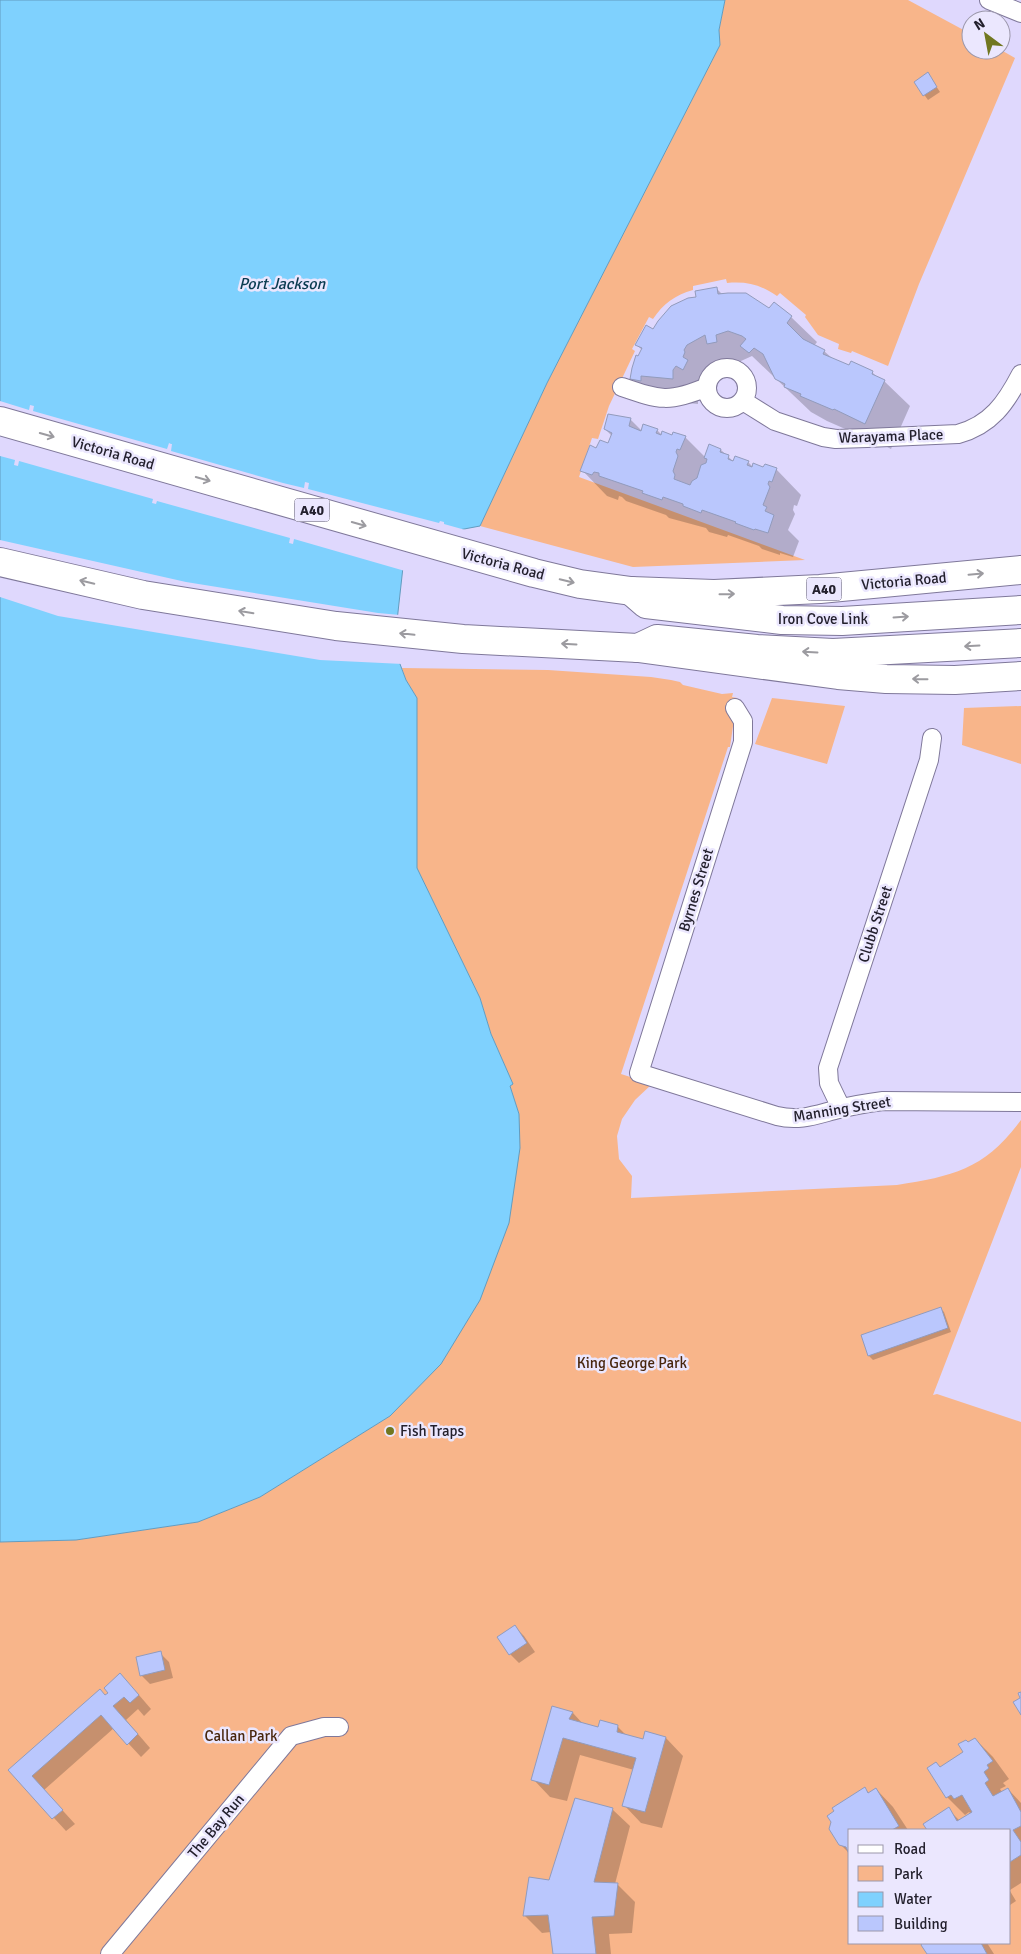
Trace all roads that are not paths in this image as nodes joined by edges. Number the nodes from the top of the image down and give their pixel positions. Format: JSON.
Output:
{"nodes":[{"id":1,"x":989,"y":0,"type":"edge"},
{"id":2,"x":1021,"y":13,"type":"edge"},
{"id":3,"x":1021,"y":374,"type":"edge"},
{"id":4,"x":707,"y":386,"type":"junction"},
{"id":5,"x":622,"y":387,"type":"dead end"},
{"id":6,"x":743,"y":401,"type":"junction"},
{"id":7,"x":0,"y":421,"type":"edge"},
{"id":8,"x":0,"y":562,"type":"edge"},
{"id":9,"x":1021,"y":570,"type":"edge"},
{"id":10,"x":628,"y":591,"type":"junction"},
{"id":11,"x":1021,"y":610,"type":"edge"},
{"id":12,"x":1021,"y":643,"type":"edge"},
{"id":13,"x":628,"y":647,"type":"junction"},
{"id":14,"x":1021,"y":676,"type":"edge"},
{"id":15,"x":735,"y":708,"type":"dead end"},
{"id":16,"x":932,"y":738,"type":"dead end"},
{"id":17,"x":639,"y":1073,"type":"joint"},
{"id":18,"x":1021,"y":1102,"type":"edge"},
{"id":19,"x":841,"y":1108,"type":"junction"},
{"id":20,"x":339,"y":1727,"type":"dead end"},
{"id":21,"x":110,"y":1954,"type":"edge"}],
"edges":[{"from":1,"to":2,"type":"street"},
{"from":3,"to":6,"type":"street","name":"Warayama Place"},
{"from":4,"to":5,"type":"street"},
{"from":4,"to":6,"type":"street"},
{"from":4,"to":6,"type":"street"},
{"from":7,"to":10,"type":"highway","name":"Victoria Road","number":"A40","one_way":true},
{"from":13,"to":8,"type":"highway","one_way":true},
{"from":10,"to":9,"type":"highway","name":"Victoria Road","number":"A40","one_way":true},
{"from":10,"to":11,"type":"highway","name":"Iron Cove Link","one_way":true},
{"from":12,"to":13,"type":"highway","name":"Iron Cove Link","one_way":true},
{"from":14,"to":13,"type":"highway","one_way":true},
{"from":15,"to":17,"type":"street","name":"Byrnes Street"},
{"from":16,"to":19,"type":"street","name":"Clubb Street"},
{"from":17,"to":19,"type":"street","name":"Manning Street"},
{"from":18,"to":19,"type":"street","name":"Manning Street"},
{"from":20,"to":21,"type":"street","name":"The Bay Run"}]}
